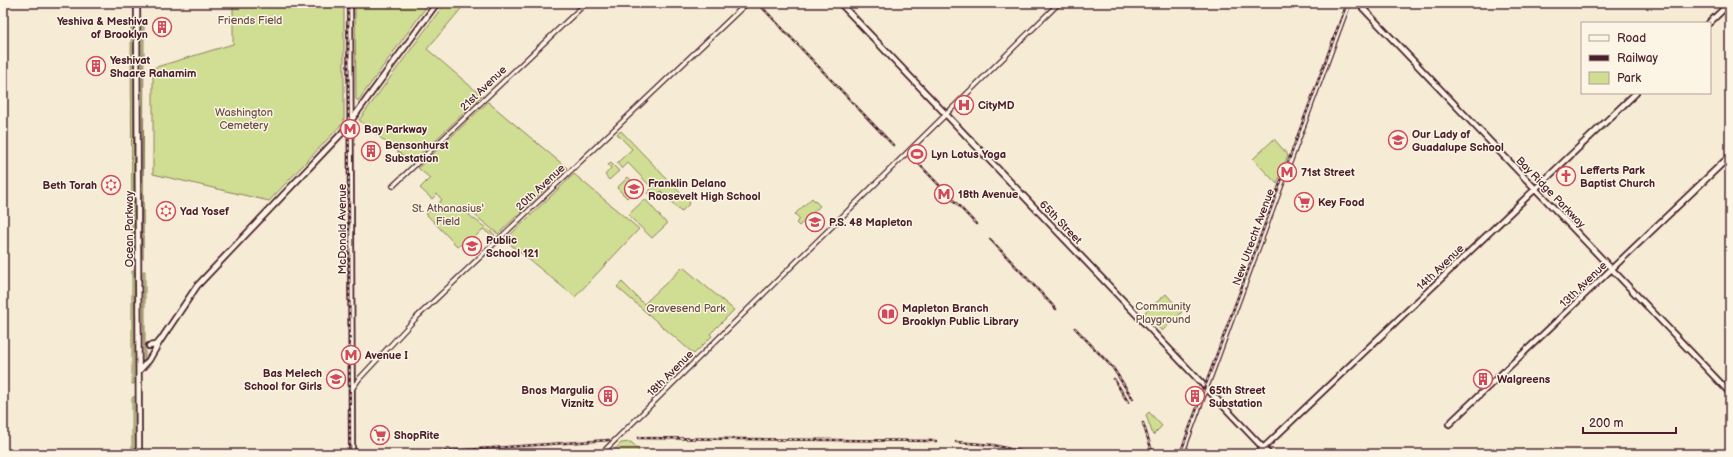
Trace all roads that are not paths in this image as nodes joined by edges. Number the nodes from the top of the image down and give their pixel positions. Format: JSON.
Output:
{"nodes":[{"id":1,"x":138,"y":3,"type":"edge"},
{"id":2,"x":350,"y":3,"type":"edge"},
{"id":3,"x":437,"y":3,"type":"edge"},
{"id":4,"x":586,"y":3,"type":"edge"},
{"id":5,"x":746,"y":3,"type":"edge"},
{"id":6,"x":840,"y":3,"type":"edge"},
{"id":7,"x":1059,"y":3,"type":"edge"},
{"id":8,"x":1349,"y":3,"type":"edge"},
{"id":9,"x":1358,"y":3,"type":"edge"},
{"id":10,"x":1730,"y":3,"type":"edge"},
{"id":11,"x":1710,"y":22,"type":"edge"},
{"id":12,"x":1635,"y":94,"type":"edge"},
{"id":13,"x":946,"y":114,"type":"junction"},
{"id":14,"x":350,"y":122,"type":"junction"},
{"id":15,"x":1730,"y":156,"type":"edge"},
{"id":16,"x":393,"y":186,"type":"dead end"},
{"id":17,"x":1535,"y":189,"type":"junction"},
{"id":18,"x":1612,"y":269,"type":"junction"},
{"id":19,"x":160,"y":341,"type":"junction"},
{"id":20,"x":149,"y":346,"type":"dead end"},
{"id":21,"x":139,"y":371,"type":"junction"},
{"id":22,"x":352,"y":389,"type":"junction"},
{"id":23,"x":1207,"y":389,"type":"junction"},
{"id":24,"x":1730,"y":393,"type":"edge"},
{"id":25,"x":1449,"y":424,"type":"dead end"},
{"id":26,"x":1263,"y":448,"type":"junction"},
{"id":27,"x":139,"y":454,"type":"edge"},
{"id":28,"x":352,"y":454,"type":"edge"},
{"id":29,"x":602,"y":454,"type":"edge"},
{"id":30,"x":1182,"y":454,"type":"edge"},
{"id":31,"x":1257,"y":454,"type":"edge"},
{"id":32,"x":1269,"y":454,"type":"edge"}],
"edges":[{"from":1,"to":21,"type":"main road","name":"Ocean Parkway"},
{"from":2,"to":14,"type":"main road","name":"McDonald Avenue"},
{"from":3,"to":14,"type":"main road"},
{"from":4,"to":16,"type":"street","name":"21st Avenue"},
{"from":5,"to":22,"type":"street","name":"20th Avenue"},
{"from":6,"to":13,"type":"main road","name":"65th Street"},
{"from":7,"to":13,"type":"street","name":"18th Avenue"},
{"from":8,"to":23,"type":"street","name":"New Utrecht Avenue"},
{"from":9,"to":17,"type":"main road","name":"Bay Ridge Parkway"},
{"from":10,"to":11,"type":"main road"},
{"from":12,"to":17,"type":"main road","name":"14th Avenue"},
{"from":13,"to":23,"type":"main road","name":"65th Street"},
{"from":13,"to":29,"type":"street","name":"18th Avenue"},
{"from":14,"to":19,"type":"main road"},
{"from":14,"to":22,"type":"main road","name":"McDonald Avenue"},
{"from":15,"to":18,"type":"main road","name":"13th Avenue"},
{"from":17,"to":18,"type":"main road","name":"Bay Ridge Parkway"},
{"from":17,"to":26,"type":"main road","name":"14th Avenue"},
{"from":18,"to":24,"type":"main road","name":"Bay Ridge Parkway"},
{"from":18,"to":25,"type":"main road","name":"13th Avenue"},
{"from":19,"to":20,"type":"main road"},
{"from":19,"to":21,"type":"main road"},
{"from":21,"to":27,"type":"main road","name":"Ocean Parkway"},
{"from":22,"to":28,"type":"main road","name":"McDonald Avenue"},
{"from":23,"to":26,"type":"main road","name":"65th Street"},
{"from":23,"to":30,"type":"street","name":"New Utrecht Avenue"},
{"from":26,"to":31,"type":"main road","name":"14th Avenue"},
{"from":26,"to":32,"type":"main road","name":"65th Street"}]}
